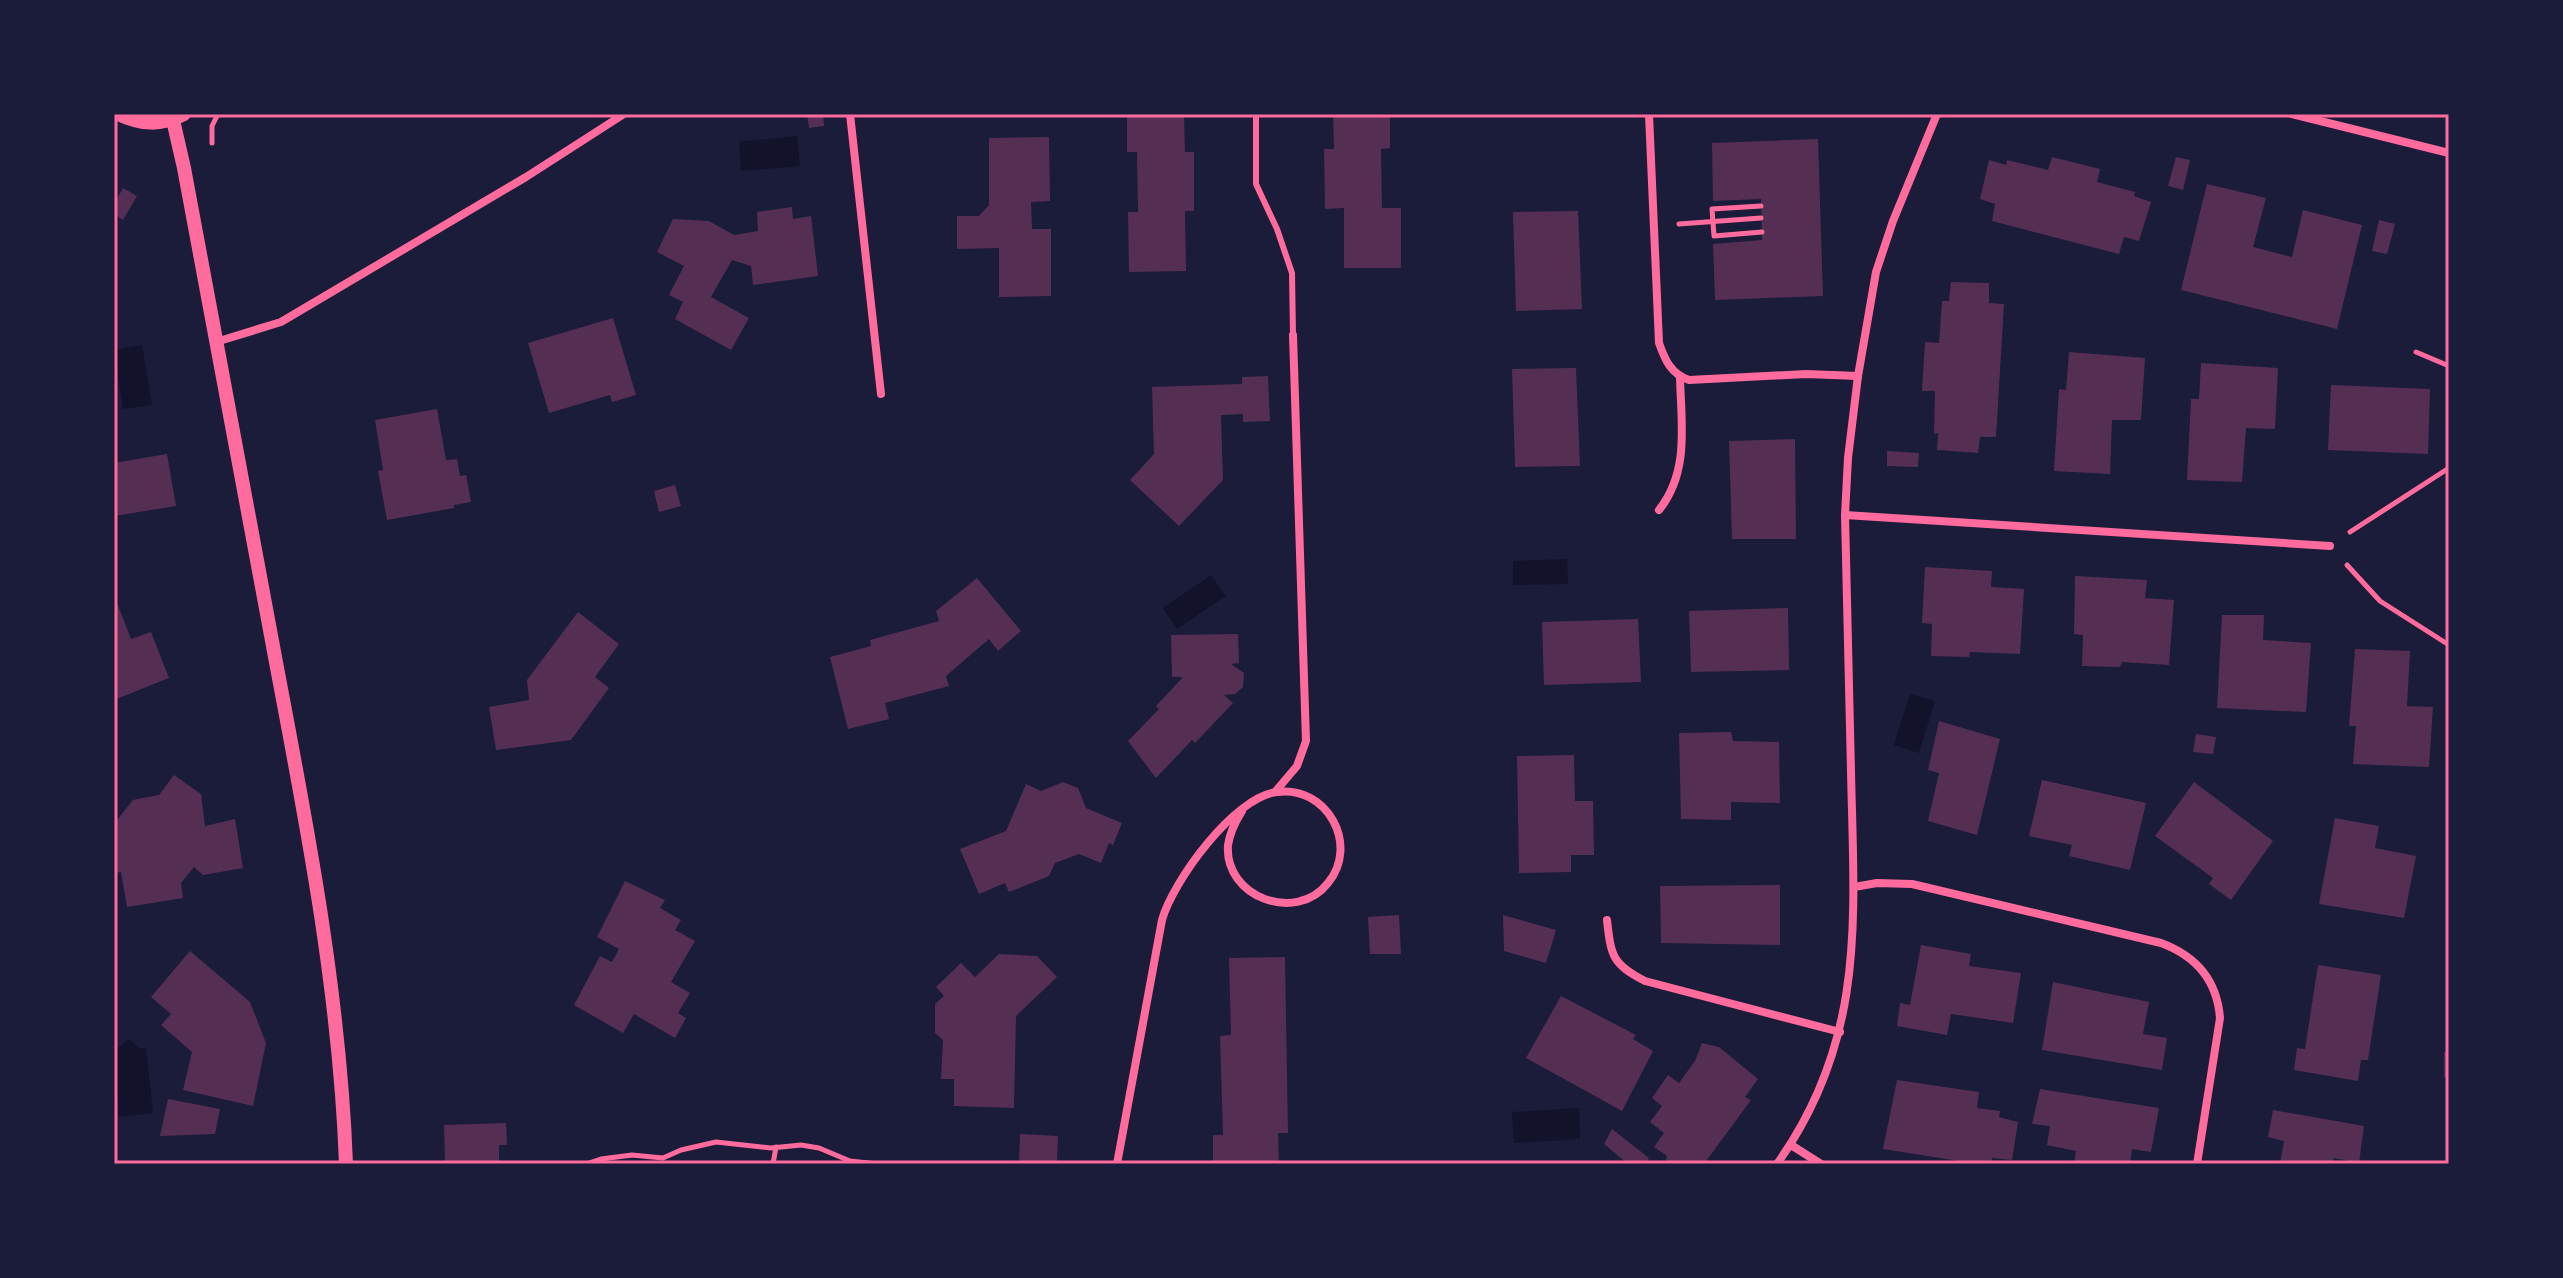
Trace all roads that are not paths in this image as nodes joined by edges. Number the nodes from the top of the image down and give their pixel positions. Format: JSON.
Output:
{"nodes":[{"id":1,"x":624,"y":114,"type":"edge"},
{"id":2,"x":850,"y":114,"type":"edge"},
{"id":3,"x":1256,"y":114,"type":"edge"},
{"id":4,"x":1649,"y":114,"type":"edge"},
{"id":5,"x":1937,"y":114,"type":"edge"},
{"id":6,"x":2292,"y":114,"type":"edge"},
{"id":7,"x":116,"y":115,"type":"edge"},
{"id":8,"x":178,"y":117,"type":"edge"},
{"id":9,"x":2449,"y":153,"type":"edge"},
{"id":10,"x":1293,"y":335,"type":"joint"},
{"id":11,"x":216,"y":342,"type":"junction"},
{"id":12,"x":1858,"y":376,"type":"junction"},
{"id":13,"x":1680,"y":377,"type":"junction"},
{"id":14,"x":881,"y":394,"type":"dead end"},
{"id":15,"x":1659,"y":510,"type":"dead end"},
{"id":16,"x":1845,"y":515,"type":"junction"},
{"id":17,"x":2330,"y":546,"type":"road end"},
{"id":18,"x":1275,"y":792,"type":"junction"},
{"id":19,"x":1242,"y":811,"type":"junction"},
{"id":20,"x":1854,"y":887,"type":"junction"},
{"id":21,"x":1607,"y":920,"type":"dead end"},
{"id":22,"x":1840,"y":1032,"type":"junction"},
{"id":23,"x":1791,"y":1145,"type":"junction"},
{"id":24,"x":346,"y":1164,"type":"edge"},
{"id":25,"x":1117,"y":1164,"type":"edge"},
{"id":26,"x":1777,"y":1164,"type":"edge"},
{"id":27,"x":1821,"y":1164,"type":"edge"},
{"id":28,"x":2197,"y":1164,"type":"edge"}],
"edges":[{"from":1,"to":11,"type":"street"},
{"from":2,"to":14,"type":"street"},
{"from":3,"to":10,"type":"lane"},
{"from":4,"to":13,"type":"street"},
{"from":5,"to":12,"type":"street"},
{"from":6,"to":9,"type":"street"},
{"from":7,"to":8,"type":"street"},
{"from":8,"to":11,"type":"street"},
{"from":10,"to":18,"type":"street"},
{"from":11,"to":24,"type":"street"},
{"from":12,"to":13,"type":"street"},
{"from":12,"to":16,"type":"street"},
{"from":13,"to":15,"type":"street"},
{"from":16,"to":17,"type":"street"},
{"from":16,"to":20,"type":"street"},
{"from":18,"to":19,"type":"street"},
{"from":18,"to":19,"type":"street"},
{"from":19,"to":25,"type":"street"},
{"from":20,"to":22,"type":"street"},
{"from":20,"to":28,"type":"street"},
{"from":21,"to":22,"type":"street"},
{"from":22,"to":23,"type":"street"},
{"from":23,"to":26,"type":"street"},
{"from":23,"to":27,"type":"street"}]}
